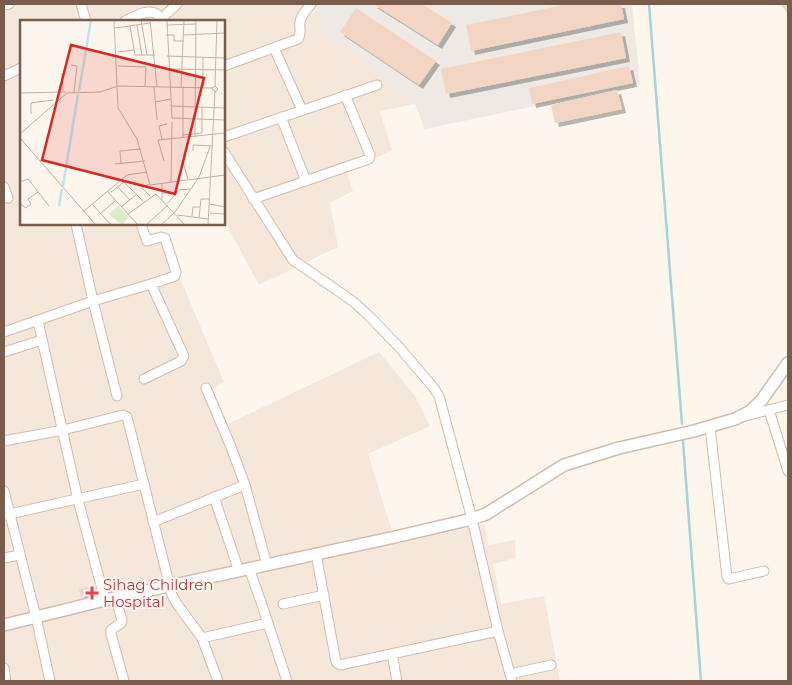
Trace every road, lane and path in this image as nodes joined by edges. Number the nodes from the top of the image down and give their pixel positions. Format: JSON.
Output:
{"nodes":[{"id":1,"x":9,"y":4,"type":"edge"},
{"id":2,"x":81,"y":4,"type":"edge"},
{"id":3,"x":177,"y":4,"type":"edge"},
{"id":4,"x":311,"y":4,"type":"edge"},
{"id":5,"x":4,"y":5,"type":"edge"},
{"id":6,"x":86,"y":20,"type":"edge"},
{"id":7,"x":127,"y":20,"type":"edge"},
{"id":8,"x":161,"y":20,"type":"edge"},
{"id":9,"x":274,"y":48,"type":"junction"},
{"id":10,"x":225,"y":66,"type":"edge"},
{"id":11,"x":20,"y":68,"type":"edge"},
{"id":12,"x":4,"y":76,"type":"edge"},
{"id":13,"x":377,"y":85,"type":"dead end"},
{"id":14,"x":345,"y":96,"type":"junction"},
{"id":15,"x":302,"y":110,"type":"junction"},
{"id":16,"x":281,"y":117,"type":"junction"},
{"id":17,"x":225,"y":137,"type":"edge"},
{"id":18,"x":225,"y":154,"type":"edge"},
{"id":19,"x":306,"y":181,"type":"junction"},
{"id":20,"x":4,"y":187,"type":"edge"},
{"id":21,"x":8,"y":198,"type":"dead end"},
{"id":22,"x":254,"y":199,"type":"junction"},
{"id":23,"x":76,"y":225,"type":"edge"},
{"id":24,"x":141,"y":225,"type":"edge"},
{"id":25,"x":151,"y":284,"type":"junction"},
{"id":26,"x":93,"y":301,"type":"junction"},
{"id":27,"x":38,"y":321,"type":"junction"},
{"id":28,"x":4,"y":332,"type":"edge"},
{"id":29,"x":42,"y":340,"type":"junction"},
{"id":30,"x":4,"y":352,"type":"edge"},
{"id":31,"x":788,"y":363,"type":"edge"},
{"id":32,"x":144,"y":379,"type":"dead end"},
{"id":33,"x":206,"y":388,"type":"dead end"},
{"id":34,"x":117,"y":396,"type":"dead end"},
{"id":35,"x":788,"y":405,"type":"edge"},
{"id":36,"x":769,"y":410,"type":"junction"},
{"id":37,"x":735,"y":419,"type":"junction"},
{"id":38,"x":710,"y":426,"type":"junction"},
{"id":39,"x":63,"y":430,"type":"junction"},
{"id":40,"x":4,"y":441,"type":"edge"},
{"id":41,"x":788,"y":471,"type":"edge"},
{"id":42,"x":144,"y":484,"type":"junction"},
{"id":43,"x":245,"y":485,"type":"junction"},
{"id":44,"x":4,"y":491,"type":"edge"},
{"id":45,"x":214,"y":497,"type":"junction"},
{"id":46,"x":78,"y":500,"type":"junction"},
{"id":47,"x":7,"y":515,"type":"edge"},
{"id":48,"x":472,"y":519,"type":"junction"},
{"id":49,"x":153,"y":522,"type":"junction"},
{"id":50,"x":316,"y":554,"type":"junction"},
{"id":51,"x":20,"y":555,"type":"junction"},
{"id":52,"x":4,"y":558,"type":"edge"},
{"id":53,"x":267,"y":565,"type":"junction"},
{"id":54,"x":244,"y":570,"type":"junction"},
{"id":55,"x":764,"y":571,"type":"dead end"},
{"id":56,"x":170,"y":586,"type":"junction"},
{"id":57,"x":324,"y":595,"type":"junction"},
{"id":58,"x":110,"y":598,"type":"junction"},
{"id":59,"x":283,"y":604,"type":"dead end"},
{"id":60,"x":36,"y":617,"type":"junction"},
{"id":61,"x":268,"y":623,"type":"junction"},
{"id":62,"x":4,"y":625,"type":"edge"},
{"id":63,"x":498,"y":631,"type":"junction"},
{"id":64,"x":202,"y":638,"type":"junction"},
{"id":65,"x":392,"y":654,"type":"junction"},
{"id":66,"x":551,"y":665,"type":"dead end"},
{"id":67,"x":4,"y":668,"type":"edge"},
{"id":68,"x":511,"y":678,"type":"edge"},
{"id":69,"x":6,"y":681,"type":"edge"},
{"id":70,"x":50,"y":681,"type":"edge"},
{"id":71,"x":124,"y":681,"type":"edge"},
{"id":72,"x":218,"y":681,"type":"edge"},
{"id":73,"x":287,"y":681,"type":"edge"},
{"id":74,"x":396,"y":681,"type":"edge"}],
"edges":[{"from":1,"to":5,"type":"street"},
{"from":2,"to":6,"type":"street"},
{"from":3,"to":8,"type":"street"},
{"from":4,"to":9,"type":"street"},
{"from":7,"to":8,"type":"street"},
{"from":9,"to":10,"type":"street"},
{"from":9,"to":15,"type":"street"},
{"from":11,"to":12,"type":"street"},
{"from":13,"to":14,"type":"street"},
{"from":14,"to":15,"type":"street"},
{"from":14,"to":19,"type":"street"},
{"from":15,"to":16,"type":"street"},
{"from":16,"to":17,"type":"street"},
{"from":16,"to":19,"type":"street"},
{"from":18,"to":22,"type":"street"},
{"from":19,"to":22,"type":"street"},
{"from":20,"to":21,"type":"street"},
{"from":22,"to":48,"type":"street"},
{"from":23,"to":26,"type":"street"},
{"from":24,"to":25,"type":"street"},
{"from":25,"to":26,"type":"street"},
{"from":25,"to":32,"type":"street"},
{"from":26,"to":27,"type":"street"},
{"from":26,"to":34,"type":"street"},
{"from":27,"to":28,"type":"street"},
{"from":27,"to":29,"type":"street"},
{"from":29,"to":30,"type":"street"},
{"from":29,"to":39,"type":"street"},
{"from":31,"to":37,"type":"street"},
{"from":33,"to":43,"type":"street"},
{"from":35,"to":36,"type":"street"},
{"from":36,"to":37,"type":"street"},
{"from":36,"to":41,"type":"street"},
{"from":37,"to":38,"type":"street"},
{"from":38,"to":48,"type":"street"},
{"from":38,"to":55,"type":"street"},
{"from":39,"to":40,"type":"street"},
{"from":39,"to":42,"type":"street"},
{"from":39,"to":46,"type":"street"},
{"from":42,"to":46,"type":"street"},
{"from":42,"to":49,"type":"street"},
{"from":43,"to":45,"type":"street"},
{"from":43,"to":53,"type":"street"},
{"from":44,"to":47,"type":"street"},
{"from":45,"to":49,"type":"street"},
{"from":45,"to":54,"type":"street"},
{"from":46,"to":47,"type":"street"},
{"from":46,"to":58,"type":"street"},
{"from":47,"to":51,"type":"street"},
{"from":48,"to":50,"type":"street"},
{"from":48,"to":63,"type":"street"},
{"from":49,"to":56,"type":"street"},
{"from":50,"to":53,"type":"street"},
{"from":50,"to":57,"type":"street"},
{"from":51,"to":52,"type":"street"},
{"from":51,"to":60,"type":"street"},
{"from":53,"to":54,"type":"street"},
{"from":54,"to":56,"type":"street"},
{"from":54,"to":61,"type":"street"},
{"from":56,"to":58,"type":"street"},
{"from":56,"to":64,"type":"street"},
{"from":57,"to":59,"type":"street"},
{"from":57,"to":65,"type":"street"},
{"from":58,"to":60,"type":"street"},
{"from":58,"to":71,"type":"street"},
{"from":60,"to":62,"type":"street"},
{"from":60,"to":70,"type":"street"},
{"from":61,"to":64,"type":"street"},
{"from":61,"to":73,"type":"street"},
{"from":63,"to":65,"type":"street"},
{"from":63,"to":68,"type":"street"},
{"from":64,"to":72,"type":"street"},
{"from":65,"to":74,"type":"street"},
{"from":66,"to":68,"type":"street"},
{"from":67,"to":69,"type":"street"}]}
